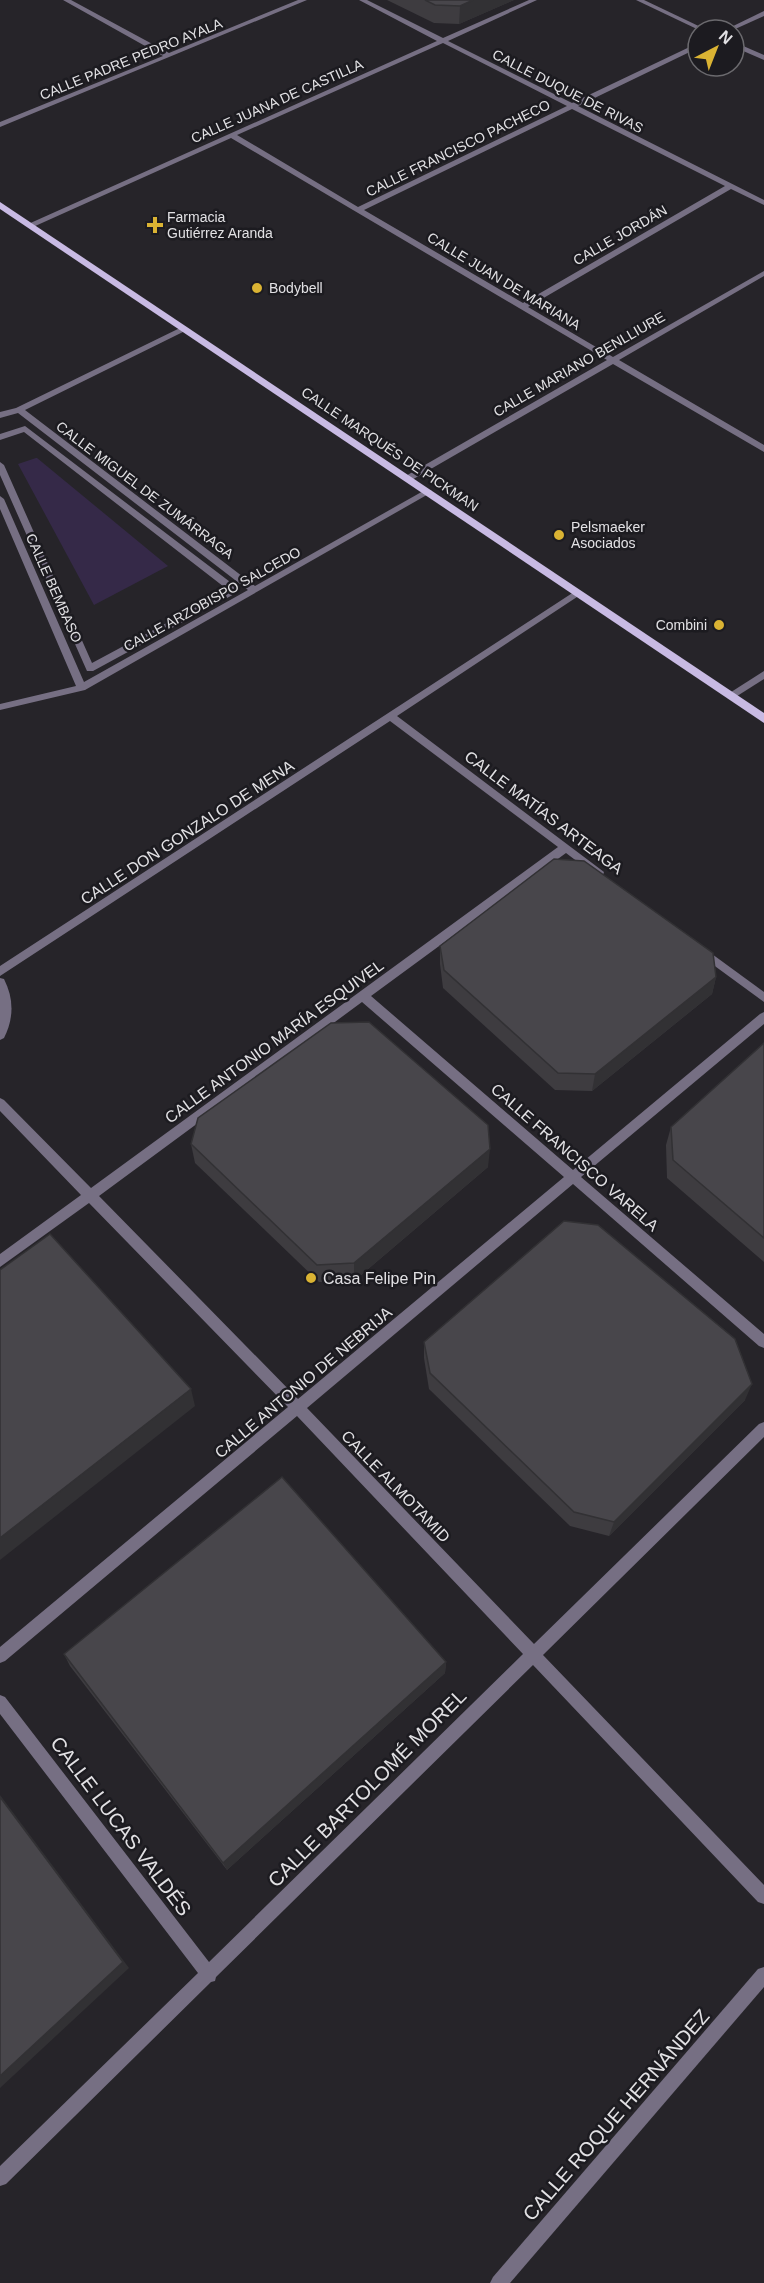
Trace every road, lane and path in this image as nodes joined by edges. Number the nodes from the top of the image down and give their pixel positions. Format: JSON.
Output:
{"nodes":[{"id":1,"x":66,"y":0,"type":"edge"},
{"id":2,"x":304,"y":0,"type":"edge"},
{"id":3,"x":362,"y":0,"type":"edge"},
{"id":4,"x":534,"y":0,"type":"edge"},
{"id":5,"x":639,"y":0,"type":"edge"},
{"id":6,"x":764,"y":13,"type":"edge"},
{"id":7,"x":686,"y":22,"type":"edge"},
{"id":8,"x":746,"y":22,"type":"edge"},
{"id":9,"x":442,"y":41,"type":"junction"},
{"id":10,"x":746,"y":49,"type":"edge"},
{"id":11,"x":686,"y":51,"type":"edge"},
{"id":12,"x":168,"y":56,"type":"junction"},
{"id":13,"x":764,"y":57,"type":"edge"},
{"id":14,"x":572,"y":106,"type":"junction"},
{"id":15,"x":0,"y":126,"type":"edge"},
{"id":16,"x":231,"y":135,"type":"junction"},
{"id":17,"x":731,"y":186,"type":"junction"},
{"id":18,"x":764,"y":203,"type":"edge"},
{"id":19,"x":0,"y":205,"type":"edge"},
{"id":20,"x":358,"y":210,"type":"junction"},
{"id":21,"x":30,"y":225,"type":"junction"},
{"id":22,"x":764,"y":273,"type":"edge"},
{"id":23,"x":522,"y":307,"type":"junction"},
{"id":24,"x":185,"y":329,"type":"junction"},
{"id":25,"x":613,"y":361,"type":"junction"},
{"id":26,"x":19,"y":410,"type":"junction"},
{"id":27,"x":0,"y":415,"type":"edge"},
{"id":28,"x":0,"y":437,"type":"edge"},
{"id":29,"x":764,"y":449,"type":"edge"},
{"id":30,"x":0,"y":465,"type":"edge"},
{"id":31,"x":407,"y":479,"type":"junction"},
{"id":32,"x":428,"y":492,"type":"junction"},
{"id":33,"x":0,"y":499,"type":"edge"},
{"id":34,"x":255,"y":590,"type":"junction"},
{"id":35,"x":577,"y":593,"type":"junction"},
{"id":36,"x":764,"y":674,"type":"edge"},
{"id":37,"x":82,"y":688,"type":"junction"},
{"id":38,"x":731,"y":696,"type":"junction"},
{"id":39,"x":0,"y":707,"type":"edge"},
{"id":40,"x":391,"y":716,"type":"junction"},
{"id":41,"x":764,"y":719,"type":"edge"},
{"id":42,"x":566,"y":847,"type":"junction"},
{"id":43,"x":613,"y":883,"type":"edge"},
{"id":44,"x":688,"y":940,"type":"edge"},
{"id":45,"x":0,"y":972,"type":"edge"},
{"id":46,"x":0,"y":982,"type":"edge"},
{"id":47,"x":363,"y":996,"type":"junction"},
{"id":48,"x":764,"y":998,"type":"edge"},
{"id":49,"x":764,"y":1017,"type":"edge"},
{"id":50,"x":0,"y":1035,"type":"edge"},
{"id":51,"x":0,"y":1103,"type":"edge"},
{"id":52,"x":573,"y":1176,"type":"junction"},
{"id":53,"x":92,"y":1195,"type":"junction"},
{"id":54,"x":0,"y":1261,"type":"edge"},
{"id":55,"x":764,"y":1342,"type":"edge"},
{"id":56,"x":298,"y":1408,"type":"junction"},
{"id":57,"x":764,"y":1428,"type":"edge"},
{"id":58,"x":533,"y":1653,"type":"junction"},
{"id":59,"x":0,"y":1656,"type":"edge"},
{"id":60,"x":0,"y":1702,"type":"edge"},
{"id":61,"x":764,"y":1896,"type":"edge"},
{"id":62,"x":209,"y":1975,"type":"junction"},
{"id":63,"x":764,"y":1975,"type":"edge"},
{"id":64,"x":0,"y":2178,"type":"edge"},
{"id":65,"x":499,"y":2283,"type":"edge"}],
"edges":[{"from":1,"to":12,"type":"street"},
{"from":2,"to":12,"type":"street","name":"CALLE PADRE PEDRO AYALA"},
{"from":3,"to":9,"type":"street","name":"CALLE DUQUE DE RIVAS"},
{"from":4,"to":9,"type":"street","name":"CALLE JUANA DE CASTILLA"},
{"from":5,"to":7,"type":"street"},
{"from":6,"to":8,"type":"street"},
{"from":9,"to":14,"type":"street","name":"CALLE DUQUE DE RIVAS"},
{"from":9,"to":16,"type":"street","name":"CALLE JUANA DE CASTILLA"},
{"from":10,"to":13,"type":"street"},
{"from":11,"to":14,"type":"street","name":"CALLE FRANCISCO PACHECO"},
{"from":12,"to":15,"type":"street","name":"CALLE PADRE PEDRO AYALA"},
{"from":14,"to":17,"type":"street","name":"CALLE DUQUE DE RIVAS"},
{"from":14,"to":20,"type":"street","name":"CALLE FRANCISCO PACHECO"},
{"from":16,"to":20,"type":"street","name":"CALLE JUAN DE MARIANA"},
{"from":16,"to":21,"type":"street","name":"CALLE JUANA DE CASTILLA"},
{"from":17,"to":18,"type":"street","name":"CALLE DUQUE DE RIVAS"},
{"from":17,"to":23,"type":"street","name":"CALLE JORDÁN"},
{"from":19,"to":21,"type":"main road","name":"CALLE MARQUÉS DE PICKMAN"},
{"from":20,"to":23,"type":"street","name":"CALLE JUAN DE MARIANA"},
{"from":21,"to":24,"type":"main road","name":"CALLE MARQUÉS DE PICKMAN"},
{"from":22,"to":25,"type":"street","name":"CALLE MARIANO BENLLIURE"},
{"from":23,"to":25,"type":"street","name":"CALLE JUAN DE MARIANA"},
{"from":24,"to":26,"type":"street"},
{"from":24,"to":31,"type":"main road","name":"CALLE MARQUÉS DE PICKMAN"},
{"from":25,"to":29,"type":"street","name":"CALLE JUAN DE MARIANA"},
{"from":25,"to":31,"type":"street","name":"CALLE MARIANO BENLLIURE"},
{"from":26,"to":27,"type":"street"},
{"from":26,"to":34,"type":"street","name":"CALLE MIGUEL DE ZUMÁRRAGA"},
{"from":28,"to":30,"type":"street"},
{"from":31,"to":32,"type":"main road","name":"CALLE MARQUÉS DE PICKMAN"},
{"from":32,"to":34,"type":"street","name":"CALLE ARZOBISPO SALCEDO"},
{"from":32,"to":35,"type":"main road","name":"CALLE MARQUÉS DE PICKMAN"},
{"from":33,"to":37,"type":"street","name":"CALLE BEMBASO"},
{"from":34,"to":37,"type":"street","name":"CALLE ARZOBISPO SALCEDO"},
{"from":35,"to":38,"type":"main road","name":"CALLE MARQUÉS DE PICKMAN"},
{"from":35,"to":40,"type":"street","name":"CALLE DON GONZALO DE MENA"},
{"from":36,"to":38,"type":"street"},
{"from":37,"to":39,"type":"street","name":"CALLE ARZOBISPO SALCEDO"},
{"from":38,"to":41,"type":"main road","name":"CALLE MARQUÉS DE PICKMAN"},
{"from":40,"to":42,"type":"street","name":"CALLE MATÍAS ARTEAGA"},
{"from":40,"to":45,"type":"street","name":"CALLE DON GONZALO DE MENA"},
{"from":42,"to":43,"type":"street","name":"CALLE MATÍAS ARTEAGA"},
{"from":42,"to":47,"type":"street","name":"CALLE ANTONIO MARÍA ESQUIVEL"},
{"from":44,"to":48,"type":"street"},
{"from":46,"to":50,"type":"street"},
{"from":47,"to":52,"type":"street","name":"CALLE FRANCISCO VARELA"},
{"from":47,"to":53,"type":"street","name":"CALLE ANTONIO MARÍA ESQUIVEL"},
{"from":49,"to":52,"type":"street","name":"CALLE ANTONIO DE NEBRIJA"},
{"from":51,"to":53,"type":"street","name":"CALLE ALMOTAMID"},
{"from":52,"to":55,"type":"street","name":"CALLE FRANCISCO VARELA"},
{"from":52,"to":56,"type":"street","name":"CALLE ANTONIO DE NEBRIJA"},
{"from":53,"to":54,"type":"street","name":"CALLE ANTONIO MARÍA ESQUIVEL"},
{"from":53,"to":56,"type":"street","name":"CALLE ALMOTAMID"},
{"from":56,"to":58,"type":"street","name":"CALLE ALMOTAMID"},
{"from":56,"to":59,"type":"street","name":"CALLE ANTONIO DE NEBRIJA"},
{"from":57,"to":58,"type":"street","name":"CALLE BARTOLOMÉ MOREL"},
{"from":58,"to":61,"type":"street","name":"CALLE ALMOTAMID"},
{"from":58,"to":62,"type":"street","name":"CALLE BARTOLOMÉ MOREL"},
{"from":60,"to":62,"type":"street","name":"CALLE LUCAS VALDÉS"},
{"from":62,"to":64,"type":"street","name":"CALLE BARTOLOMÉ MOREL"},
{"from":63,"to":65,"type":"street","name":"CALLE ROQUE HERNÁNDEZ"}]}
